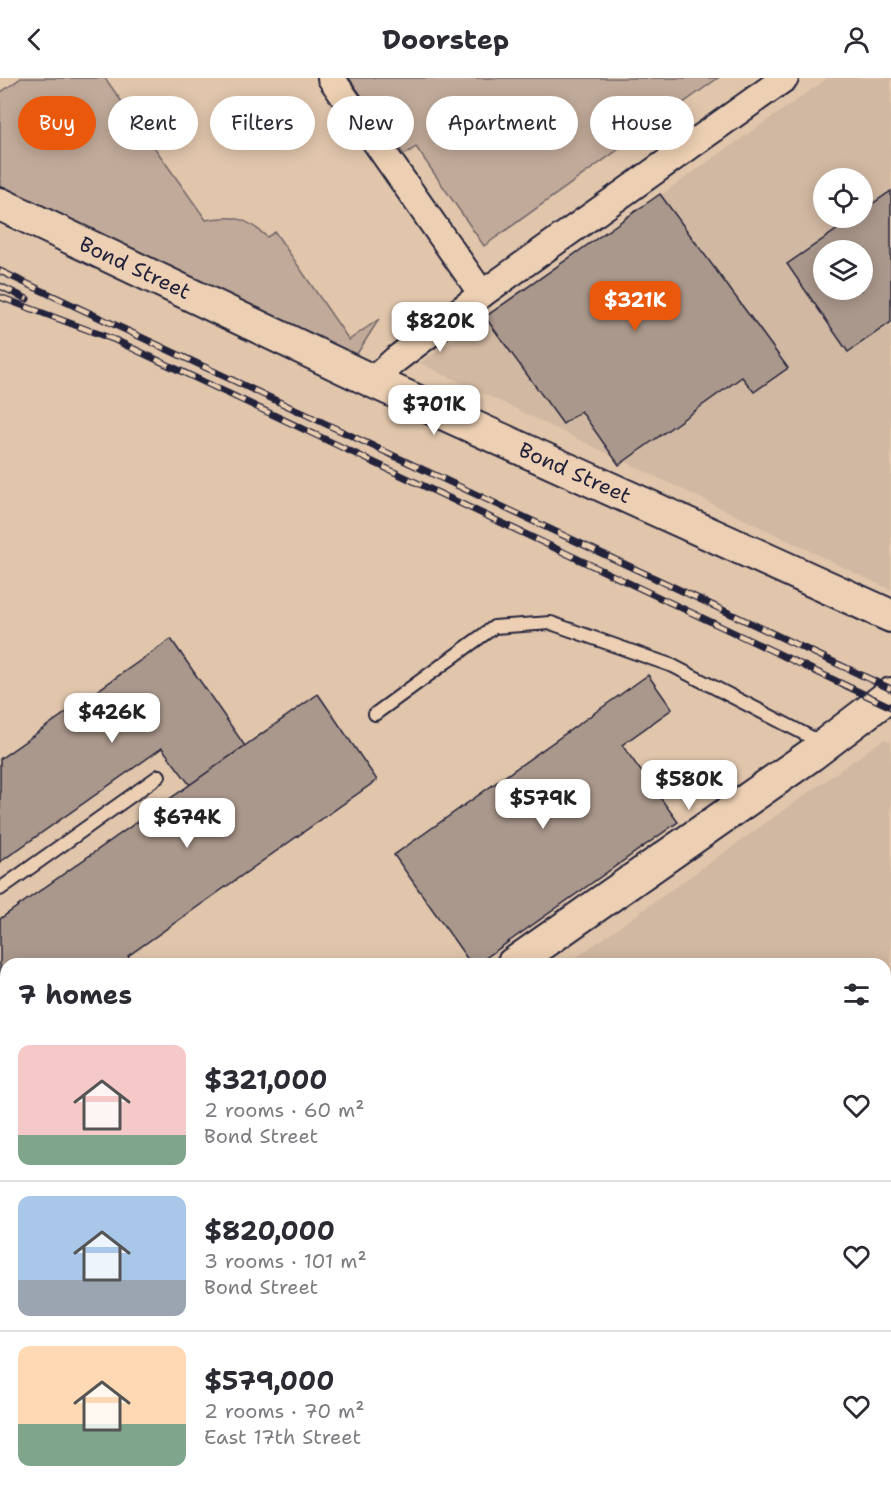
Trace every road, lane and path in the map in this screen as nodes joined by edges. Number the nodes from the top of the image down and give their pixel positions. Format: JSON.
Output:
{"nodes":[{"id":1,"x":331,"y":78,"type":"edge"},
{"id":2,"x":785,"y":78,"type":"edge"},
{"id":3,"x":0,"y":204,"type":"edge"},
{"id":4,"x":482,"y":294,"type":"junction"},
{"id":5,"x":372,"y":381,"type":"junction"},
{"id":6,"x":891,"y":615,"type":"edge"},
{"id":7,"x":891,"y":694,"type":"edge"},
{"id":8,"x":375,"y":714,"type":"dead end"},
{"id":9,"x":825,"y":745,"type":"junction"},
{"id":10,"x":159,"y":776,"type":"dead end"},
{"id":11,"x":0,"y":889,"type":"edge"},
{"id":12,"x":522,"y":958,"type":"edge"}],
"edges":[{"from":1,"to":4,"type":"street"},
{"from":2,"to":4,"type":"street"},
{"from":3,"to":5,"type":"street","name":"Bond Street"},
{"from":4,"to":5,"type":"street"},
{"from":5,"to":6,"type":"street","name":"Bond Street"},
{"from":7,"to":9,"type":"street"},
{"from":8,"to":9,"type":"lane"},
{"from":9,"to":12,"type":"street"},
{"from":10,"to":11,"type":"lane"}]}
